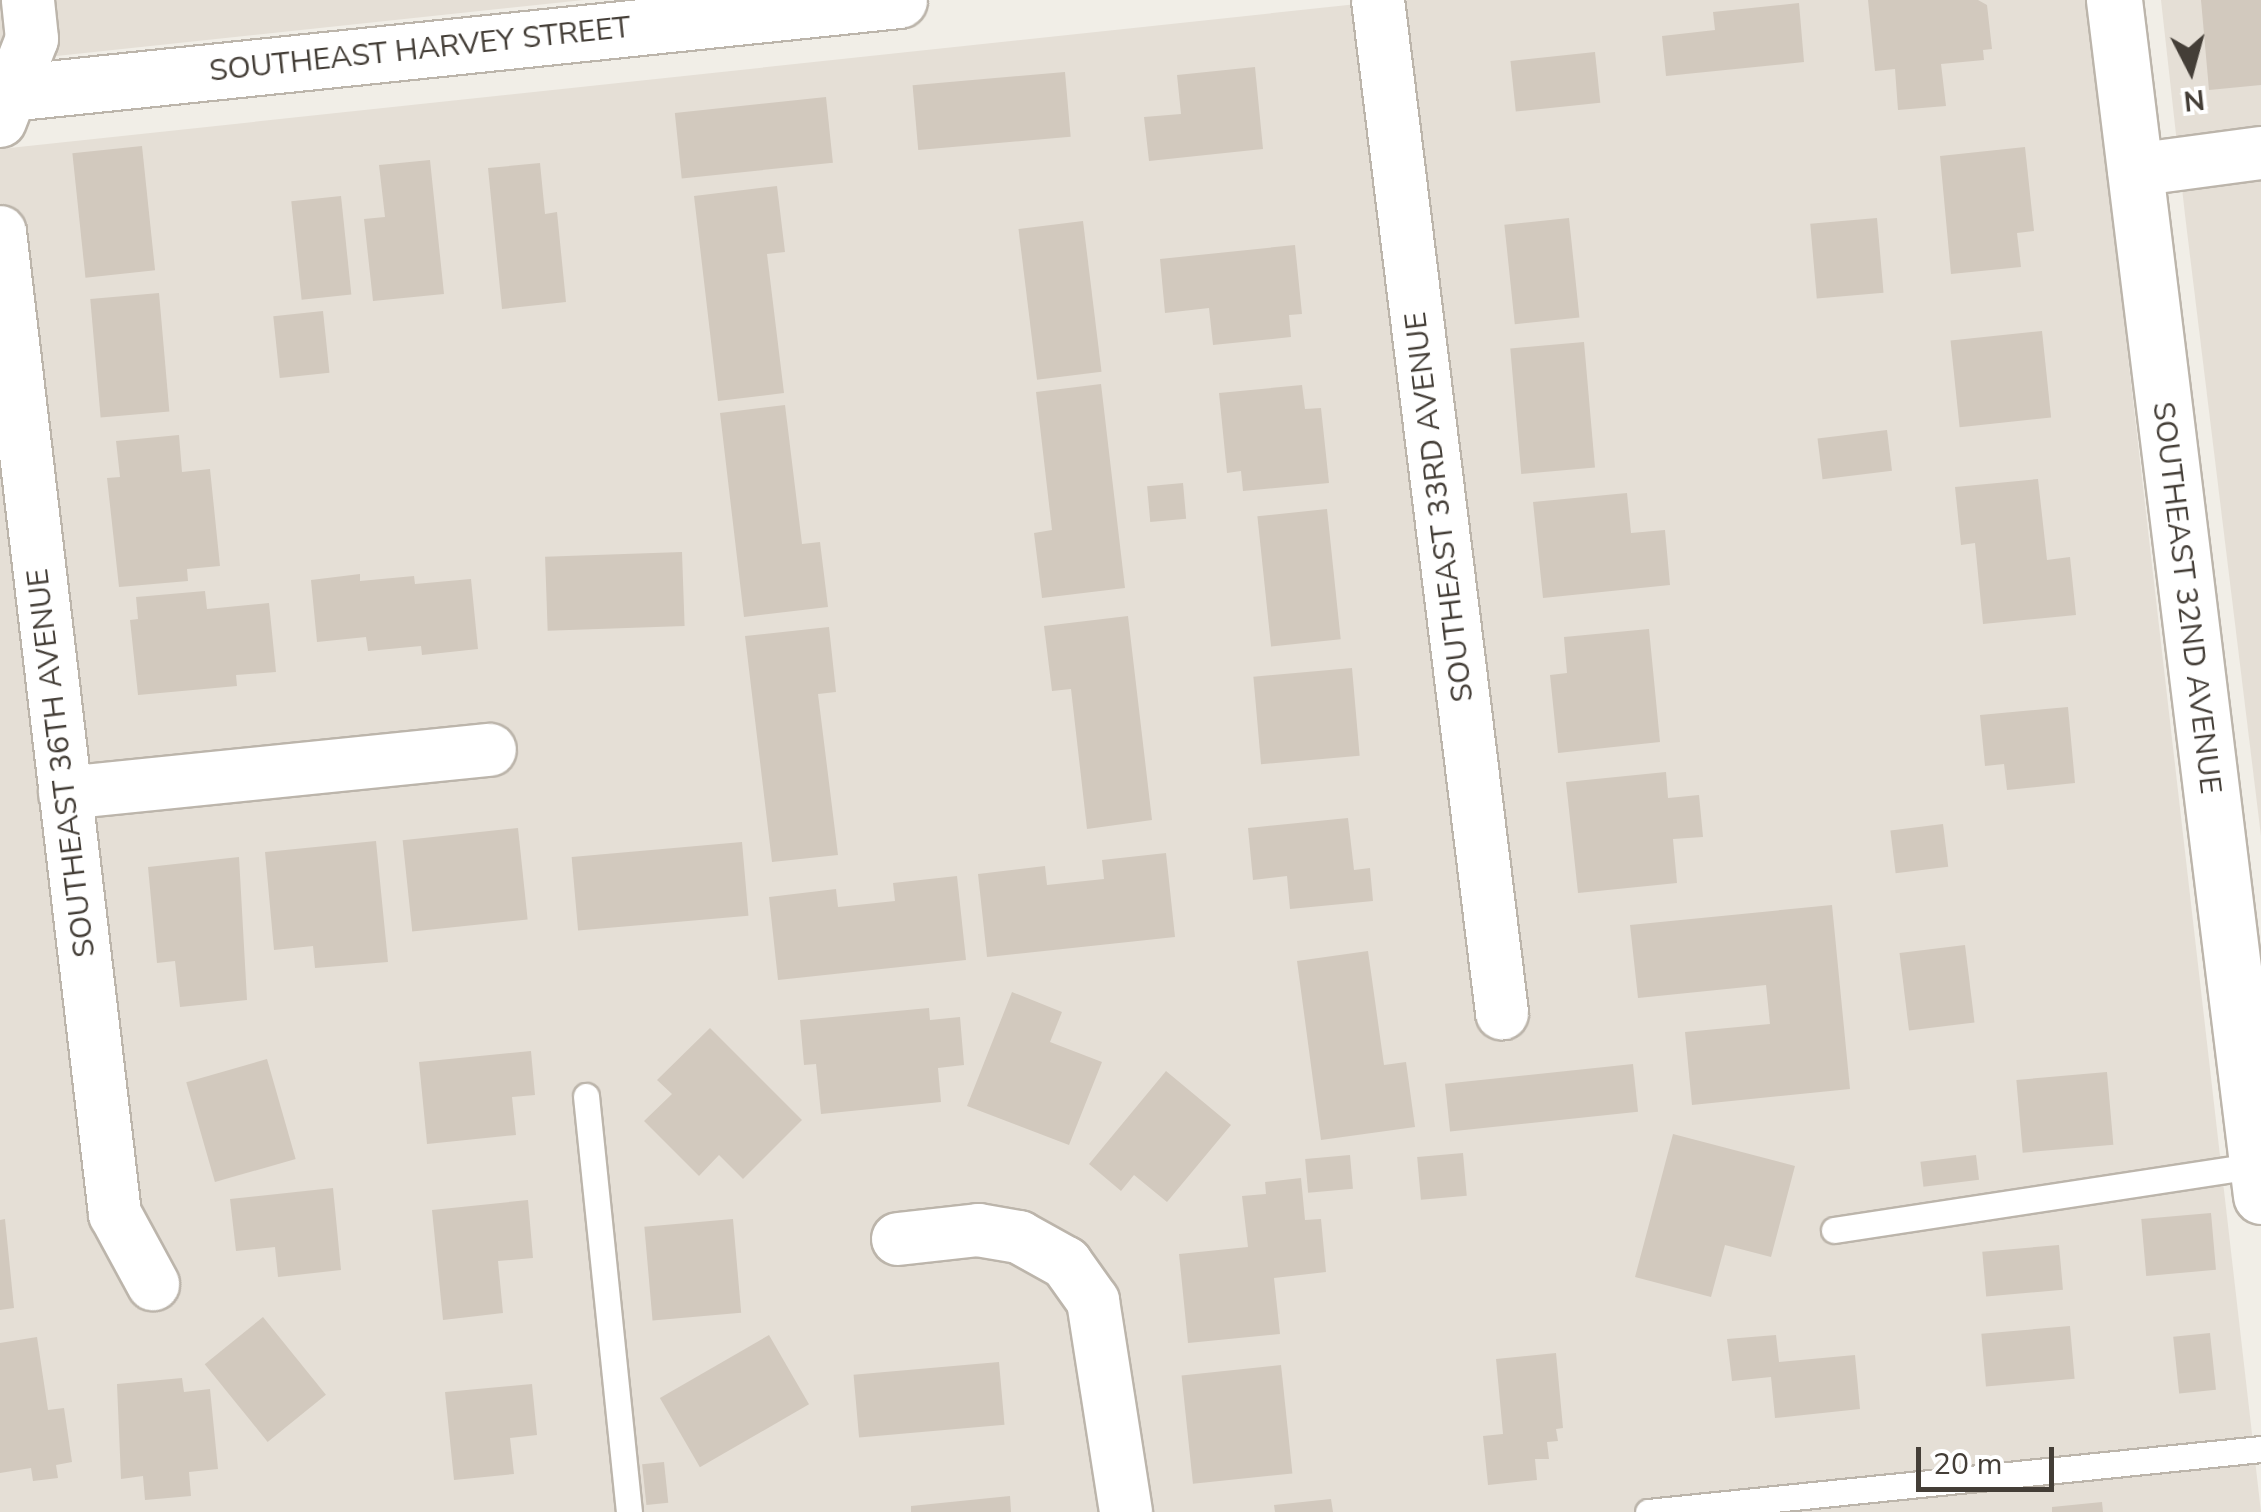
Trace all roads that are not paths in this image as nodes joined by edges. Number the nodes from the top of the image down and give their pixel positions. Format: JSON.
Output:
{"nodes":[{"id":1,"x":28,"y":0,"type":"edge"},
{"id":2,"x":899,"y":0,"type":"edge"},
{"id":3,"x":1378,"y":0,"type":"edge"},
{"id":4,"x":2114,"y":0,"type":"edge"},
{"id":5,"x":4,"y":103,"type":"edge"},
{"id":6,"x":2261,"y":153,"type":"edge"},
{"id":7,"x":2134,"y":170,"type":"junction"},
{"id":8,"x":0,"y":232,"type":"edge"},
{"id":9,"x":490,"y":750,"type":"dead end"},
{"id":10,"x":65,"y":793,"type":"junction"},
{"id":11,"x":1502,"y":1013,"type":"dead end"},
{"id":12,"x":586,"y":1096,"type":"dead end"},
{"id":13,"x":2259,"y":1180,"type":"edge"},
{"id":14,"x":1834,"y":1230,"type":"dead end"},
{"id":15,"x":898,"y":1239,"type":"dead end"},
{"id":16,"x":153,"y":1284,"type":"dead end"},
{"id":17,"x":2261,"y":1449,"type":"edge"},
{"id":18,"x":629,"y":1512,"type":"edge"},
{"id":19,"x":1126,"y":1512,"type":"edge"},
{"id":20,"x":1648,"y":1512,"type":"edge"}],
"edges":[{"from":1,"to":5,"type":"street"},
{"from":2,"to":5,"type":"street","name":"SOUTHEAST HARVEY STREET"},
{"from":3,"to":11,"type":"street","name":"SOUTHEAST 33RD AVENUE"},
{"from":4,"to":7,"type":"street","name":"SOUTHEAST 32ND AVENUE"},
{"from":6,"to":7,"type":"street"},
{"from":7,"to":13,"type":"street","name":"SOUTHEAST 32ND AVENUE"},
{"from":8,"to":10,"type":"street","name":"SOUTHEAST 36TH AVENUE"},
{"from":9,"to":10,"type":"street"},
{"from":10,"to":16,"type":"street","name":"SOUTHEAST 36TH AVENUE"},
{"from":12,"to":18,"type":"lane"},
{"from":13,"to":14,"type":"lane"},
{"from":15,"to":19,"type":"street"},
{"from":17,"to":20,"type":"lane"}]}
